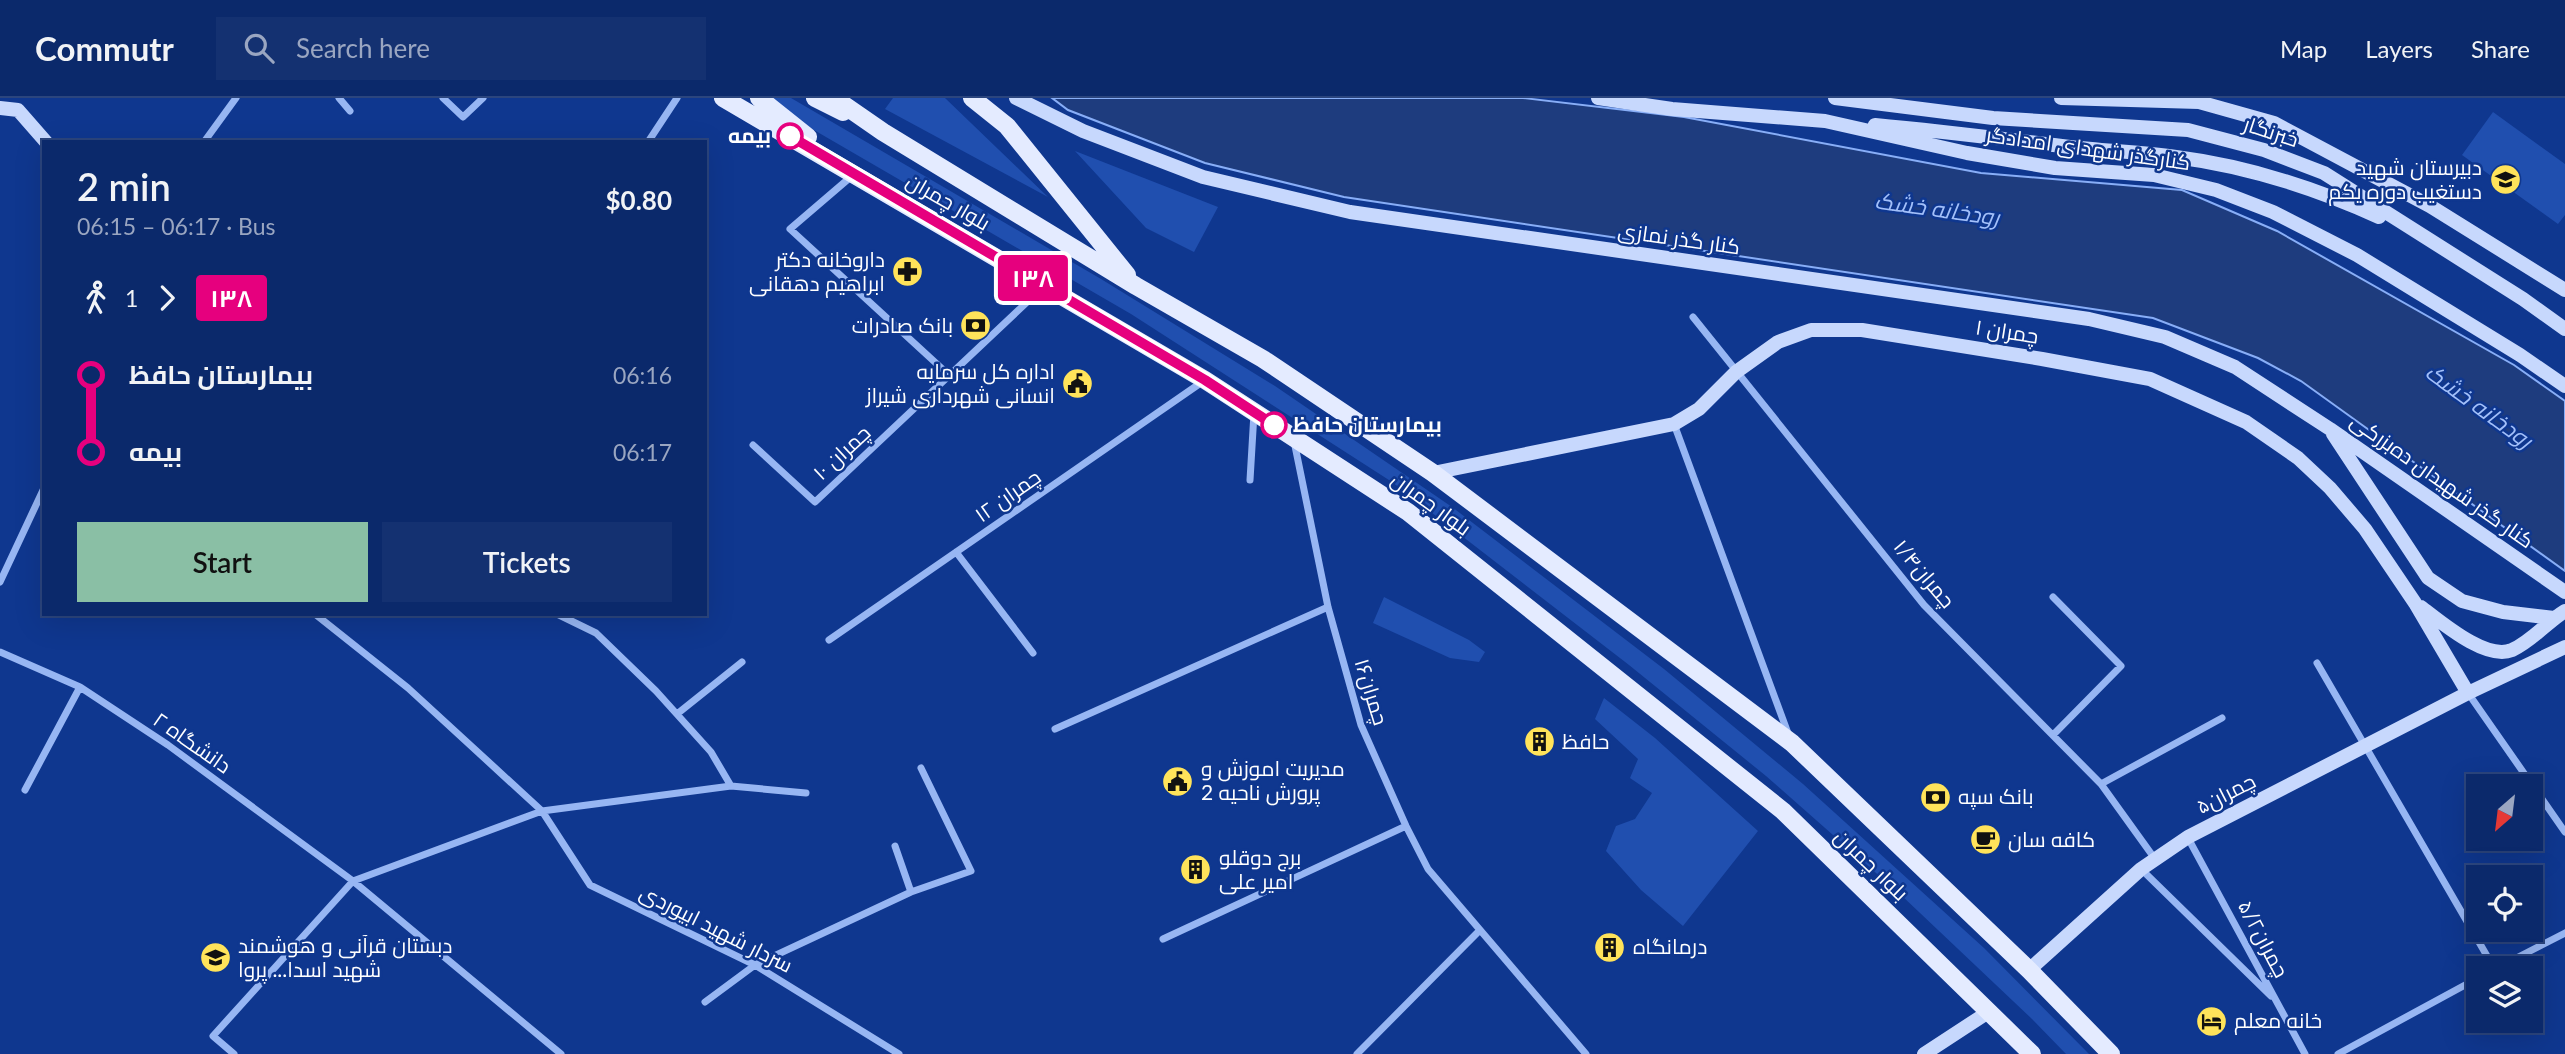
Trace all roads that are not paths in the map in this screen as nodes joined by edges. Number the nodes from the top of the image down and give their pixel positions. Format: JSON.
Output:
{"nodes":[{"id":1,"x":236,"y":98,"type":"edge"},
{"id":2,"x":339,"y":98,"type":"edge"},
{"id":3,"x":443,"y":98,"type":"edge"},
{"id":4,"x":483,"y":98,"type":"edge"},
{"id":5,"x":677,"y":98,"type":"edge"},
{"id":6,"x":723,"y":98,"type":"edge"},
{"id":7,"x":759,"y":98,"type":"edge"},
{"id":8,"x":815,"y":98,"type":"edge"},
{"id":9,"x":834,"y":98,"type":"edge"},
{"id":10,"x":972,"y":98,"type":"edge"},
{"id":11,"x":1016,"y":98,"type":"edge"},
{"id":12,"x":1598,"y":98,"type":"edge"},
{"id":13,"x":1835,"y":98,"type":"edge"},
{"id":14,"x":1923,"y":98,"type":"edge"},
{"id":15,"x":2061,"y":98,"type":"edge"},
{"id":16,"x":1871,"y":102,"type":"junction"},
{"id":17,"x":0,"y":108,"type":"edge"},
{"id":18,"x":350,"y":111,"type":"dead end"},
{"id":19,"x":1825,"y":121,"type":"junction"},
{"id":20,"x":883,"y":132,"type":"junction"},
{"id":21,"x":44,"y":140,"type":"edge"},
{"id":22,"x":208,"y":140,"type":"edge"},
{"id":23,"x":649,"y":140,"type":"edge"},
{"id":24,"x":855,"y":174,"type":"junction"},
{"id":25,"x":2424,"y":236,"type":"junction"},
{"id":26,"x":1045,"y":285,"type":"junction"},
{"id":27,"x":1136,"y":286,"type":"junction"},
{"id":28,"x":2565,"y":290,"type":"edge"},
{"id":29,"x":1693,"y":317,"type":"dead end"},
{"id":30,"x":2565,"y":329,"type":"edge"},
{"id":31,"x":1736,"y":372,"type":"junction"},
{"id":32,"x":950,"y":376,"type":"junction"},
{"id":33,"x":1205,"y":380,"type":"junction"},
{"id":34,"x":2565,"y":386,"type":"edge"},
{"id":35,"x":1254,"y":412,"type":"junction"},
{"id":36,"x":1674,"y":424,"type":"junction"},
{"id":37,"x":2330,"y":429,"type":"junction"},
{"id":38,"x":1293,"y":437,"type":"junction"},
{"id":39,"x":753,"y":445,"type":"dead end"},
{"id":40,"x":1433,"y":473,"type":"junction"},
{"id":41,"x":1250,"y":480,"type":"dead end"},
{"id":42,"x":42,"y":492,"type":"edge"},
{"id":43,"x":956,"y":552,"type":"junction"},
{"id":44,"x":0,"y":582,"type":"edge"},
{"id":45,"x":2565,"y":592,"type":"edge"},
{"id":46,"x":2053,"y":597,"type":"dead end"},
{"id":47,"x":2414,"y":603,"type":"junction"},
{"id":48,"x":1328,"y":607,"type":"junction"},
{"id":49,"x":2559,"y":614,"type":"edge"},
{"id":50,"x":318,"y":616,"type":"edge"},
{"id":51,"x":561,"y":616,"type":"edge"},
{"id":52,"x":829,"y":640,"type":"dead end"},
{"id":53,"x":2565,"y":647,"type":"edge"},
{"id":54,"x":0,"y":652,"type":"edge"},
{"id":55,"x":1033,"y":653,"type":"dead end"},
{"id":56,"x":742,"y":662,"type":"dead end"},
{"id":57,"x":2317,"y":663,"type":"dead end"},
{"id":58,"x":80,"y":687,"type":"junction"},
{"id":59,"x":2468,"y":693,"type":"junction"},
{"id":60,"x":677,"y":714,"type":"junction"},
{"id":61,"x":2222,"y":718,"type":"dead end"},
{"id":62,"x":1055,"y":729,"type":"dead end"},
{"id":63,"x":2053,"y":735,"type":"junction"},
{"id":64,"x":1792,"y":743,"type":"junction"},
{"id":65,"x":2364,"y":746,"type":"junction"},
{"id":66,"x":921,"y":768,"type":"dead end"},
{"id":67,"x":2101,"y":784,"type":"junction"},
{"id":68,"x":731,"y":786,"type":"junction"},
{"id":69,"x":24,"y":790,"type":"dead end"},
{"id":70,"x":806,"y":793,"type":"dead end"},
{"id":71,"x":542,"y":810,"type":"junction"},
{"id":72,"x":1406,"y":827,"type":"junction"},
{"id":73,"x":2565,"y":832,"type":"edge"},
{"id":74,"x":2188,"y":837,"type":"junction"},
{"id":75,"x":895,"y":846,"type":"dead end"},
{"id":76,"x":2155,"y":859,"type":"junction"},
{"id":77,"x":2141,"y":869,"type":"junction"},
{"id":78,"x":353,"y":881,"type":"junction"},
{"id":79,"x":911,"y":892,"type":"junction"},
{"id":80,"x":1480,"y":930,"type":"junction"},
{"id":81,"x":2565,"y":933,"type":"edge"},
{"id":82,"x":1163,"y":939,"type":"dead end"},
{"id":83,"x":2489,"y":956,"type":"edge"},
{"id":84,"x":2520,"y":956,"type":"edge"},
{"id":85,"x":755,"y":965,"type":"junction"},
{"id":86,"x":2029,"y":970,"type":"junction"},
{"id":87,"x":2466,"y":985,"type":"edge"},
{"id":88,"x":2276,"y":1001,"type":"junction"},
{"id":89,"x":705,"y":1002,"type":"dead end"},
{"id":90,"x":1990,"y":1011,"type":"junction"},
{"id":91,"x":234,"y":1054,"type":"edge"},
{"id":92,"x":561,"y":1054,"type":"edge"},
{"id":93,"x":899,"y":1054,"type":"edge"},
{"id":94,"x":1357,"y":1054,"type":"edge"},
{"id":95,"x":1586,"y":1054,"type":"edge"},
{"id":96,"x":1924,"y":1054,"type":"edge"},
{"id":97,"x":2032,"y":1054,"type":"edge"},
{"id":98,"x":2110,"y":1054,"type":"edge"},
{"id":99,"x":2305,"y":1054,"type":"edge"},
{"id":100,"x":2338,"y":1054,"type":"edge"}],
"edges":[{"from":1,"to":22,"type":"street"},
{"from":2,"to":18,"type":"street"},
{"from":3,"to":4,"type":"street"},
{"from":5,"to":23,"type":"street"},
{"from":6,"to":24,"type":"main road","name":"بلوار چمران"},
{"from":7,"to":24,"type":"main road"},
{"from":8,"to":20,"type":"main road"},
{"from":9,"to":20,"type":"main road","name":"بلوار چمران"},
{"from":10,"to":27,"type":"main road"},
{"from":11,"to":37,"type":"main road","name":"کنار گذر نمازی"},
{"from":12,"to":19,"type":"main road","name":"کنارگذر شهدای امدادگر"},
{"from":13,"to":16,"type":"main road","name":"خبرنگار"},
{"from":14,"to":16,"type":"main road"},
{"from":15,"to":28,"type":"main road"},
{"from":16,"to":25,"type":"main road","name":"خبرنگار"},
{"from":17,"to":21,"type":"main road"},
{"from":19,"to":25,"type":"main road"},
{"from":19,"to":34,"type":"main road","name":"کنارگذر شهدای امدادگر"},
{"from":20,"to":27,"type":"main road","name":"بلوار چمران"},
{"from":24,"to":26,"type":"main road","name":"بلوار چمران"},
{"from":24,"to":32,"type":"street"},
{"from":25,"to":30,"type":"main road","name":"خبرنگار"},
{"from":26,"to":32,"type":"street","name":"۱۰ چمران"},
{"from":26,"to":33,"type":"main road","name":"بلوار چمران"},
{"from":27,"to":40,"type":"main road","name":"بلوار چمران"},
{"from":29,"to":31,"type":"street","name":"چمران۱/۴"},
{"from":31,"to":36,"type":"main road","name":"چمران ۱"},
{"from":31,"to":47,"type":"main road","name":"چمران ۱"},
{"from":31,"to":63,"type":"street","name":"چمران۱/۴"},
{"from":32,"to":39,"type":"street","name":"۱۰ چمران"},
{"from":33,"to":35,"type":"main road","name":"بلوار چمران"},
{"from":33,"to":43,"type":"street","name":"۱۲ چمران"},
{"from":35,"to":38,"type":"main road","name":"بلوار چمران"},
{"from":35,"to":41,"type":"street"},
{"from":36,"to":40,"type":"main road","name":"چمران ۱"},
{"from":36,"to":64,"type":"street"},
{"from":37,"to":45,"type":"main road","name":"کنار گذر شهیدان ده‌بزرکی"},
{"from":37,"to":49,"type":"main road"},
{"from":38,"to":48,"type":"street","name":"چمران۱۶"},
{"from":38,"to":90,"type":"main road","name":"بلوار چمران"},
{"from":40,"to":64,"type":"main road","name":"بلوار چمران"},
{"from":42,"to":44,"type":"street"},
{"from":43,"to":52,"type":"street","name":"۱۲ چمران"},
{"from":43,"to":55,"type":"street"},
{"from":46,"to":63,"type":"street"},
{"from":47,"to":49,"type":"main road"},
{"from":47,"to":59,"type":"main road","name":"چمران ۱"},
{"from":48,"to":62,"type":"street"},
{"from":48,"to":72,"type":"street","name":"چمران۱۶"},
{"from":50,"to":71,"type":"street","name":"سردار شهید ابیوردی"},
{"from":51,"to":60,"type":"street"},
{"from":53,"to":59,"type":"main road","name":"چمران۵"},
{"from":54,"to":58,"type":"street","name":"۲ دانشگاه"},
{"from":56,"to":60,"type":"street"},
{"from":57,"to":65,"type":"street"},
{"from":58,"to":69,"type":"street"},
{"from":58,"to":78,"type":"street","name":"۲ دانشگاه"},
{"from":59,"to":65,"type":"main road","name":"چمران۵"},
{"from":59,"to":73,"type":"street"},
{"from":60,"to":68,"type":"street"},
{"from":61,"to":67,"type":"street"},
{"from":63,"to":67,"type":"street","name":"چمران۱/۴"},
{"from":64,"to":86,"type":"main road","name":"بلوار چمران"},
{"from":65,"to":74,"type":"main road","name":"چمران۵"},
{"from":65,"to":83,"type":"street"},
{"from":66,"to":79,"type":"street"},
{"from":67,"to":76,"type":"street","name":"چمران۱/۴"},
{"from":68,"to":70,"type":"street"},
{"from":68,"to":71,"type":"street"},
{"from":71,"to":78,"type":"street"},
{"from":71,"to":85,"type":"street","name":"سردار شهید ابیوردی"},
{"from":72,"to":80,"type":"street","name":"چمران۱۶"},
{"from":72,"to":82,"type":"street"},
{"from":74,"to":76,"type":"main road","name":"چمران۵"},
{"from":74,"to":88,"type":"street","name":"چمران۵/۲"},
{"from":75,"to":79,"type":"street"},
{"from":76,"to":77,"type":"main road","name":"چمران۵"},
{"from":77,"to":86,"type":"main road","name":"چمران۵"},
{"from":77,"to":88,"type":"street","name":"چمران۵/۲"},
{"from":78,"to":91,"type":"street"},
{"from":78,"to":92,"type":"street","name":"۲ دانشگاه"},
{"from":79,"to":85,"type":"street"},
{"from":80,"to":94,"type":"street"},
{"from":80,"to":95,"type":"street","name":"چمران۱۶"},
{"from":81,"to":84,"type":"street"},
{"from":85,"to":89,"type":"street"},
{"from":85,"to":93,"type":"street","name":"سردار شهید ابیوردی"},
{"from":86,"to":98,"type":"main road","name":"بلوار چمران"},
{"from":87,"to":100,"type":"street"},
{"from":88,"to":99,"type":"street"},
{"from":90,"to":96,"type":"main road"},
{"from":90,"to":97,"type":"main road","name":"بلوار چمران"}]}
